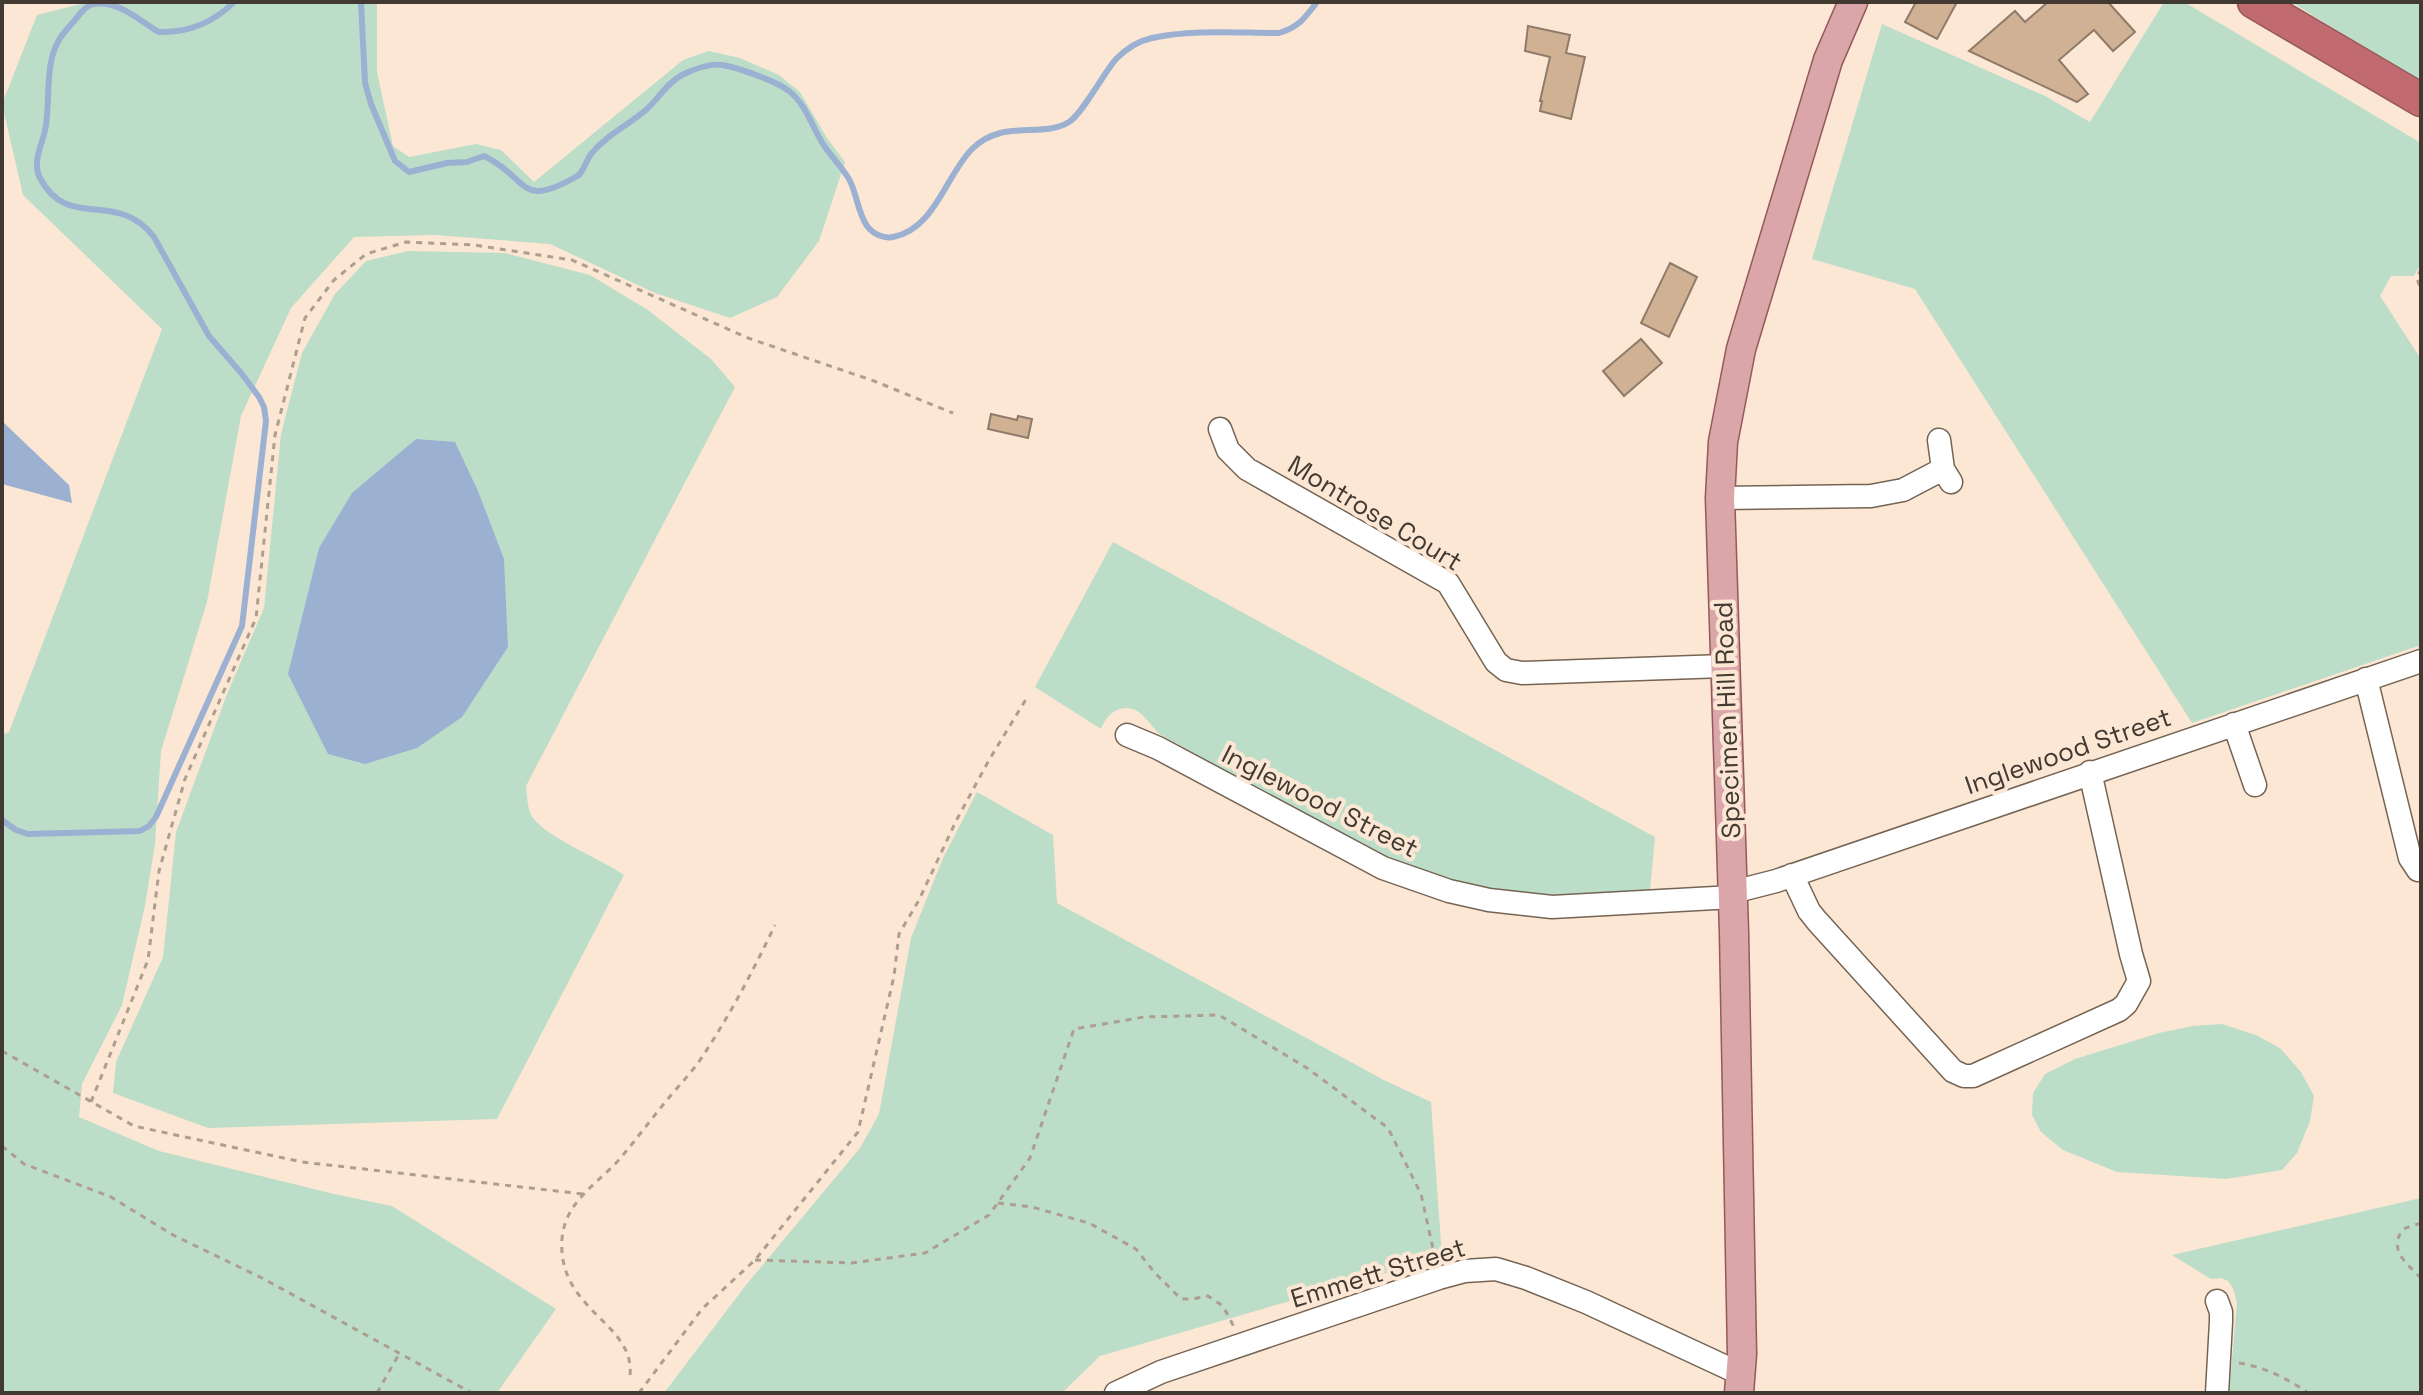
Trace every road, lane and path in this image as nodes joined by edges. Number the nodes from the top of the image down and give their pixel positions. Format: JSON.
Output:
{"nodes":[{"id":1,"x":1840,"y":2,"type":"edge"},
{"id":2,"x":1853,"y":2,"type":"edge"},
{"id":3,"x":2254,"y":2,"type":"edge"},
{"id":4,"x":1828,"y":60,"type":"junction"},
{"id":5,"x":2421,"y":100,"type":"edge"},
{"id":6,"x":2421,"y":269,"type":"edge"},
{"id":7,"x":2421,"y":289,"type":"edge"},
{"id":8,"x":953,"y":413,"type":"dead end"},
{"id":9,"x":1220,"y":429,"type":"dead end"},
{"id":10,"x":1939,"y":440,"type":"dead end"},
{"id":11,"x":1720,"y":498,"type":"junction"},
{"id":12,"x":2421,"y":661,"type":"edge"},
{"id":13,"x":1724,"y":666,"type":"junction"},
{"id":14,"x":2366,"y":679,"type":"junction"},
{"id":15,"x":1028,"y":696,"type":"dead end"},
{"id":16,"x":2234,"y":724,"type":"junction"},
{"id":17,"x":1127,"y":735,"type":"dead end"},
{"id":18,"x":2090,"y":772,"type":"junction"},
{"id":19,"x":2255,"y":785,"type":"dead end"},
{"id":20,"x":2418,"y":870,"type":"dead end"},
{"id":21,"x":1792,"y":875,"type":"junction"},
{"id":22,"x":1733,"y":895,"type":"junction"},
{"id":23,"x":775,"y":925,"type":"dead end"},
{"id":24,"x":2,"y":1051,"type":"edge"},
{"id":25,"x":91,"y":1102,"type":"junction"},
{"id":26,"x":2,"y":1146,"type":"edge"},
{"id":27,"x":583,"y":1194,"type":"junction"},
{"id":28,"x":998,"y":1203,"type":"junction"},
{"id":29,"x":2421,"y":1223,"type":"edge"},
{"id":30,"x":755,"y":1260,"type":"junction"},
{"id":31,"x":1439,"y":1278,"type":"junction"},
{"id":32,"x":2421,"y":1278,"type":"edge"},
{"id":33,"x":2217,"y":1301,"type":"dead end"},
{"id":34,"x":1243,"y":1345,"type":"junction"},
{"id":35,"x":399,"y":1353,"type":"junction"},
{"id":36,"x":2219,"y":1360,"type":"junction"},
{"id":37,"x":630,"y":1375,"type":"dead end"},
{"id":38,"x":1742,"y":1388,"type":"edge"},
{"id":39,"x":377,"y":1393,"type":"edge"},
{"id":40,"x":472,"y":1393,"type":"edge"},
{"id":41,"x":639,"y":1393,"type":"edge"},
{"id":42,"x":1116,"y":1393,"type":"edge"},
{"id":43,"x":2217,"y":1393,"type":"edge"},
{"id":44,"x":2308,"y":1393,"type":"edge"}],
"edges":[{"from":1,"to":4,"type":"main road","name":"Specimen Hill Road"},
{"from":2,"to":4,"type":"main road","name":"Specimen Hill Road"},
{"from":3,"to":5,"type":"highway"},
{"from":4,"to":11,"type":"main road","name":"Specimen Hill Road"},
{"from":6,"to":7,"type":"path"},
{"from":8,"to":25,"type":"path"},
{"from":9,"to":13,"type":"street","name":"Montrose Court"},
{"from":10,"to":11,"type":"street"},
{"from":11,"to":13,"type":"main road","name":"Specimen Hill Road"},
{"from":12,"to":14,"type":"street","name":"Inglewood Street"},
{"from":13,"to":22,"type":"main road","name":"Specimen Hill Road"},
{"from":14,"to":16,"type":"street","name":"Inglewood Street"},
{"from":14,"to":20,"type":"street"},
{"from":15,"to":30,"type":"path"},
{"from":16,"to":18,"type":"street","name":"Inglewood Street"},
{"from":16,"to":19,"type":"street"},
{"from":17,"to":22,"type":"street","name":"Inglewood Street"},
{"from":18,"to":21,"type":"street","name":"Inglewood Street"},
{"from":18,"to":21,"type":"street"},
{"from":21,"to":22,"type":"street","name":"Inglewood Street"},
{"from":22,"to":38,"type":"main road","name":"Specimen Hill Road"},
{"from":23,"to":27,"type":"path"},
{"from":24,"to":25,"type":"path"},
{"from":25,"to":27,"type":"path"},
{"from":26,"to":35,"type":"path"},
{"from":27,"to":37,"type":"path"},
{"from":28,"to":30,"type":"path"},
{"from":28,"to":31,"type":"path"},
{"from":28,"to":34,"type":"path"},
{"from":29,"to":32,"type":"path"},
{"from":30,"to":41,"type":"path"},
{"from":31,"to":34,"type":"street","name":"Emmett Street"},
{"from":31,"to":38,"type":"street","name":"Emmett Street"},
{"from":33,"to":36,"type":"street"},
{"from":34,"to":42,"type":"street","name":"Emmett Street"},
{"from":35,"to":39,"type":"path"},
{"from":35,"to":40,"type":"path"},
{"from":36,"to":43,"type":"street"},
{"from":36,"to":44,"type":"path"}]}
